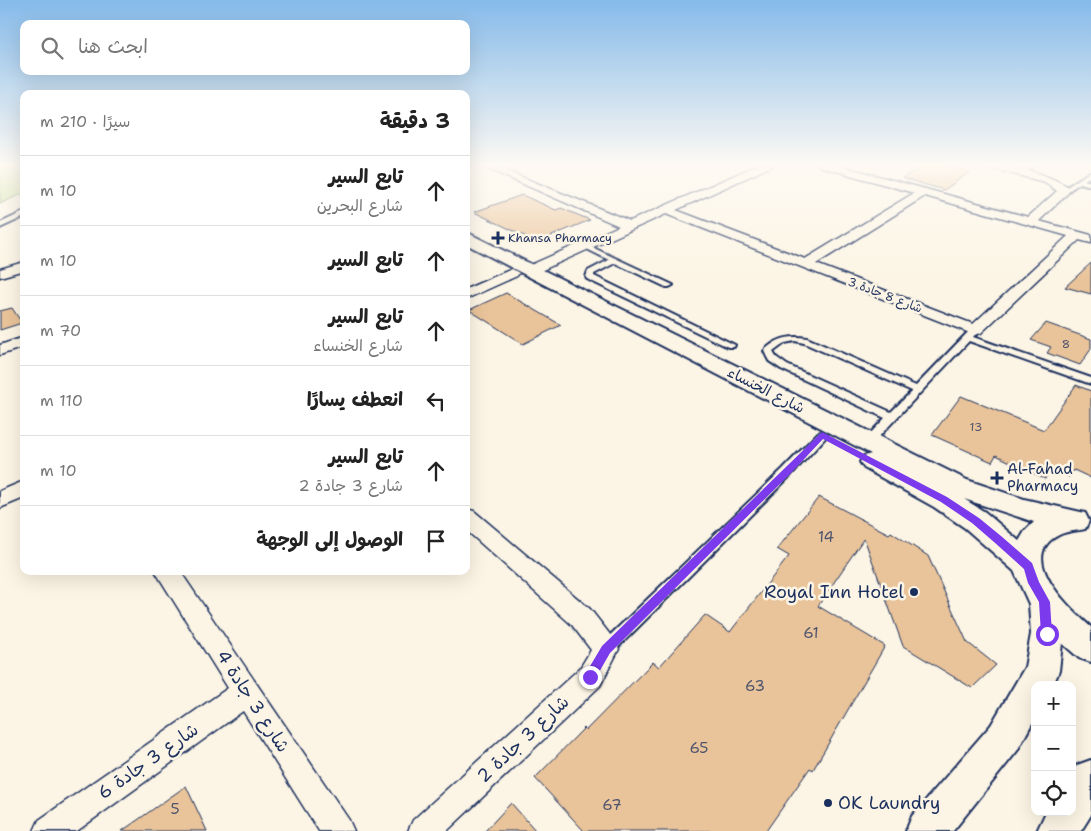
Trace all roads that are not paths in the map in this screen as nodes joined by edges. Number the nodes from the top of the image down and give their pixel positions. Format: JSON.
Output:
{"nodes":[{"id":1,"x":575,"y":203,"type":"edge"},
{"id":2,"x":682,"y":203,"type":"edge"},
{"id":3,"x":905,"y":203,"type":"edge"},
{"id":4,"x":961,"y":203,"type":"edge"},
{"id":5,"x":1051,"y":203,"type":"edge"},
{"id":6,"x":666,"y":210,"type":"junction"},
{"id":7,"x":20,"y":216,"type":"edge"},
{"id":8,"x":1030,"y":222,"type":"junction"},
{"id":9,"x":0,"y":226,"type":"edge"},
{"id":10,"x":630,"y":226,"type":"junction"},
{"id":11,"x":1077,"y":235,"type":"junction"},
{"id":12,"x":470,"y":239,"type":"edge"},
{"id":13,"x":1091,"y":239,"type":"edge"},
{"id":14,"x":584,"y":246,"type":"junction"},
{"id":15,"x":470,"y":251,"type":"edge"},
{"id":16,"x":615,"y":260,"type":"junction"},
{"id":17,"x":806,"y":264,"type":"junction"},
{"id":18,"x":20,"y":267,"type":"edge"},
{"id":19,"x":521,"y":271,"type":"junction"},
{"id":20,"x":0,"y":273,"type":"edge"},
{"id":21,"x":669,"y":285,"type":"dead end"},
{"id":22,"x":470,"y":293,"type":"edge"},
{"id":23,"x":972,"y":334,"type":"junction"},
{"id":24,"x":20,"y":343,"type":"edge"},
{"id":25,"x":731,"y":345,"type":"dead end"},
{"id":26,"x":0,"y":350,"type":"edge"},
{"id":27,"x":1091,"y":381,"type":"edge"},
{"id":28,"x":918,"y":390,"type":"junction"},
{"id":29,"x":892,"y":417,"type":"junction"},
{"id":30,"x":822,"y":435,"type":"junction"},
{"id":31,"x":868,"y":442,"type":"junction"},
{"id":32,"x":20,"y":491,"type":"edge"},
{"id":33,"x":0,"y":500,"type":"edge"},
{"id":34,"x":470,"y":520,"type":"edge"},
{"id":35,"x":1083,"y":521,"type":"edge"},
{"id":36,"x":1029,"y":566,"type":"junction"},
{"id":37,"x":170,"y":575,"type":"edge"},
{"id":38,"x":1044,"y":602,"type":"junction"},
{"id":39,"x":1091,"y":647,"type":"edge"},
{"id":40,"x":606,"y":649,"type":"junction"},
{"id":41,"x":246,"y":692,"type":"junction"},
{"id":42,"x":1091,"y":779,"type":"edge"},
{"id":43,"x":1076,"y":802,"type":"edge"},
{"id":44,"x":1067,"y":816,"type":"edge"},
{"id":45,"x":50,"y":831,"type":"edge"},
{"id":46,"x":338,"y":831,"type":"edge"},
{"id":47,"x":424,"y":831,"type":"edge"},
{"id":48,"x":927,"y":831,"type":"edge"},
{"id":49,"x":1058,"y":831,"type":"edge"}],
"edges":[{"from":1,"to":10,"type":"street"},
{"from":2,"to":6,"type":"street"},
{"from":3,"to":17,"type":"street"},
{"from":4,"to":8,"type":"street"},
{"from":5,"to":8,"type":"street"},
{"from":6,"to":10,"type":"street"},
{"from":6,"to":17,"type":"street","name":"شارع 8 جادة 3"},
{"from":7,"to":9,"type":"lane"},
{"from":8,"to":11,"type":"street"},
{"from":10,"to":14,"type":"street"},
{"from":11,"to":13,"type":"street"},
{"from":11,"to":23,"type":"street"},
{"from":12,"to":19,"type":"street","name":"شارع الخنساء"},
{"from":14,"to":16,"type":"lane"},
{"from":14,"to":19,"type":"street"},
{"from":15,"to":19,"type":"street","name":"شارع الخنساء"},
{"from":16,"to":21,"type":"lane"},
{"from":16,"to":25,"type":"lane"},
{"from":17,"to":23,"type":"street","name":"شارع 8 جادة 3"},
{"from":18,"to":20,"type":"street"},
{"from":19,"to":22,"type":"street"},
{"from":19,"to":30,"type":"street","name":"شارع الخنساء"},
{"from":19,"to":31,"type":"street","name":"شارع الخنساء"},
{"from":23,"to":27,"type":"lane"},
{"from":23,"to":28,"type":"lane"},
{"from":24,"to":26,"type":"street"},
{"from":28,"to":29,"type":"lane"},
{"from":28,"to":29,"type":"lane"},
{"from":29,"to":31,"type":"lane"},
{"from":30,"to":36,"type":"street","name":"شارع الخنساء"},
{"from":30,"to":40,"type":"lane"},
{"from":31,"to":35,"type":"street","name":"شارع الخنساء"},
{"from":32,"to":33,"type":"street"},
{"from":34,"to":40,"type":"street"},
{"from":35,"to":36,"type":"street"},
{"from":36,"to":38,"type":"street"},
{"from":37,"to":41,"type":"street","name":"شارع 3 جادة 4"},
{"from":38,"to":39,"type":"street"},
{"from":38,"to":48,"type":"street"},
{"from":40,"to":47,"type":"street","name":"شارع 3 جادة 2"},
{"from":41,"to":45,"type":"street","name":"شارع 3 جادة 6"},
{"from":41,"to":46,"type":"street","name":"شارع 3 جادة 4"},
{"from":42,"to":43,"type":"street"},
{"from":44,"to":49,"type":"street"}]}
